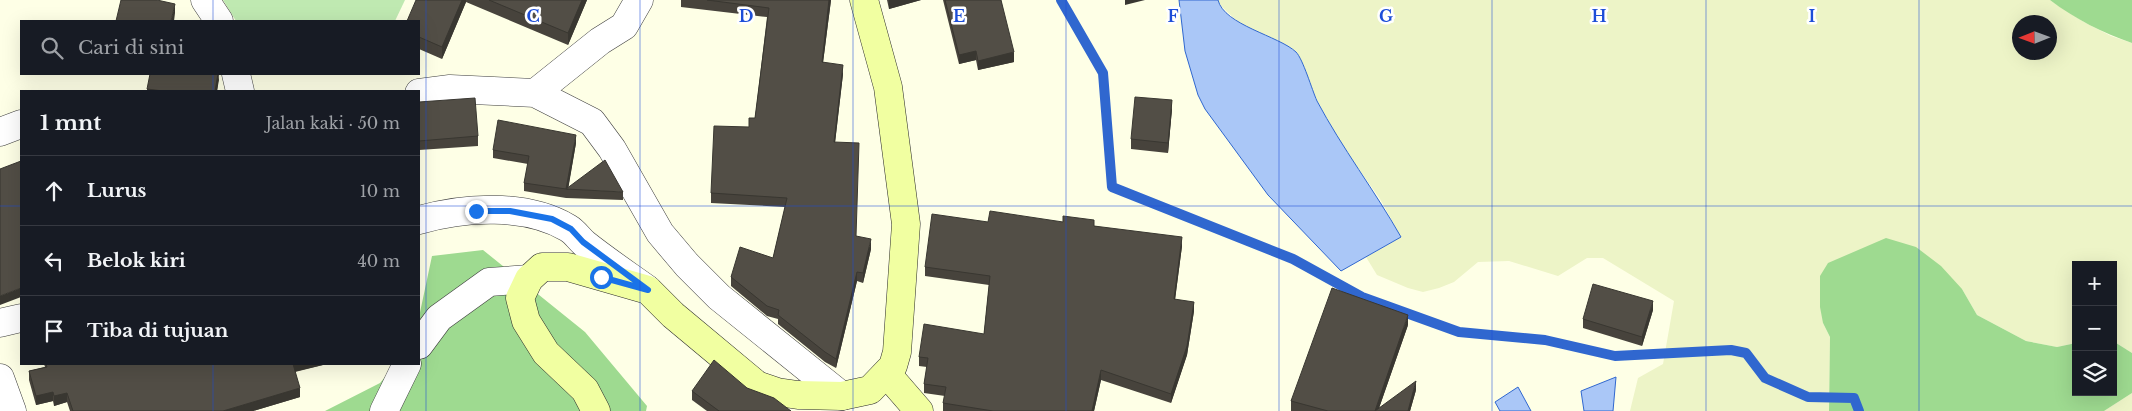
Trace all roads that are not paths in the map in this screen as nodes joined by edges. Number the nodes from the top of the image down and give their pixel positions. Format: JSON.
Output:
{"nodes":[{"id":1,"x":205,"y":0,"type":"edge"},
{"id":2,"x":639,"y":0,"type":"edge"},
{"id":3,"x":864,"y":0,"type":"edge"},
{"id":4,"x":218,"y":20,"type":"edge"},
{"id":5,"x":236,"y":75,"type":"edge"},
{"id":6,"x":240,"y":90,"type":"edge"},
{"id":7,"x":534,"y":92,"type":"junction"},
{"id":8,"x":420,"y":93,"type":"edge"},
{"id":9,"x":20,"y":124,"type":"edge"},
{"id":10,"x":0,"y":132,"type":"edge"},
{"id":11,"x":420,"y":220,"type":"edge"},
{"id":12,"x":529,"y":279,"type":"junction"},
{"id":13,"x":648,"y":290,"type":"junction"},
{"id":14,"x":20,"y":318,"type":"edge"},
{"id":15,"x":0,"y":323,"type":"edge"},
{"id":16,"x":420,"y":344,"type":"edge"},
{"id":17,"x":407,"y":365,"type":"edge"},
{"id":18,"x":886,"y":374,"type":"junction"},
{"id":19,"x":0,"y":378,"type":"edge"},
{"id":20,"x":842,"y":396,"type":"junction"},
{"id":21,"x":12,"y":411,"type":"edge"},
{"id":22,"x":384,"y":411,"type":"edge"},
{"id":23,"x":596,"y":411,"type":"edge"},
{"id":24,"x":919,"y":411,"type":"edge"}],
"edges":[{"from":1,"to":4,"type":"street"},
{"from":2,"to":7,"type":"street"},
{"from":3,"to":18,"type":"street"},
{"from":5,"to":6,"type":"street"},
{"from":7,"to":8,"type":"street"},
{"from":7,"to":20,"type":"street"},
{"from":9,"to":10,"type":"street"},
{"from":11,"to":13,"type":"street"},
{"from":12,"to":13,"type":"street"},
{"from":12,"to":16,"type":"street"},
{"from":12,"to":23,"type":"street"},
{"from":13,"to":20,"type":"street"},
{"from":14,"to":15,"type":"street"},
{"from":17,"to":22,"type":"street"},
{"from":18,"to":20,"type":"street"},
{"from":18,"to":24,"type":"street"},
{"from":19,"to":21,"type":"street"}]}
